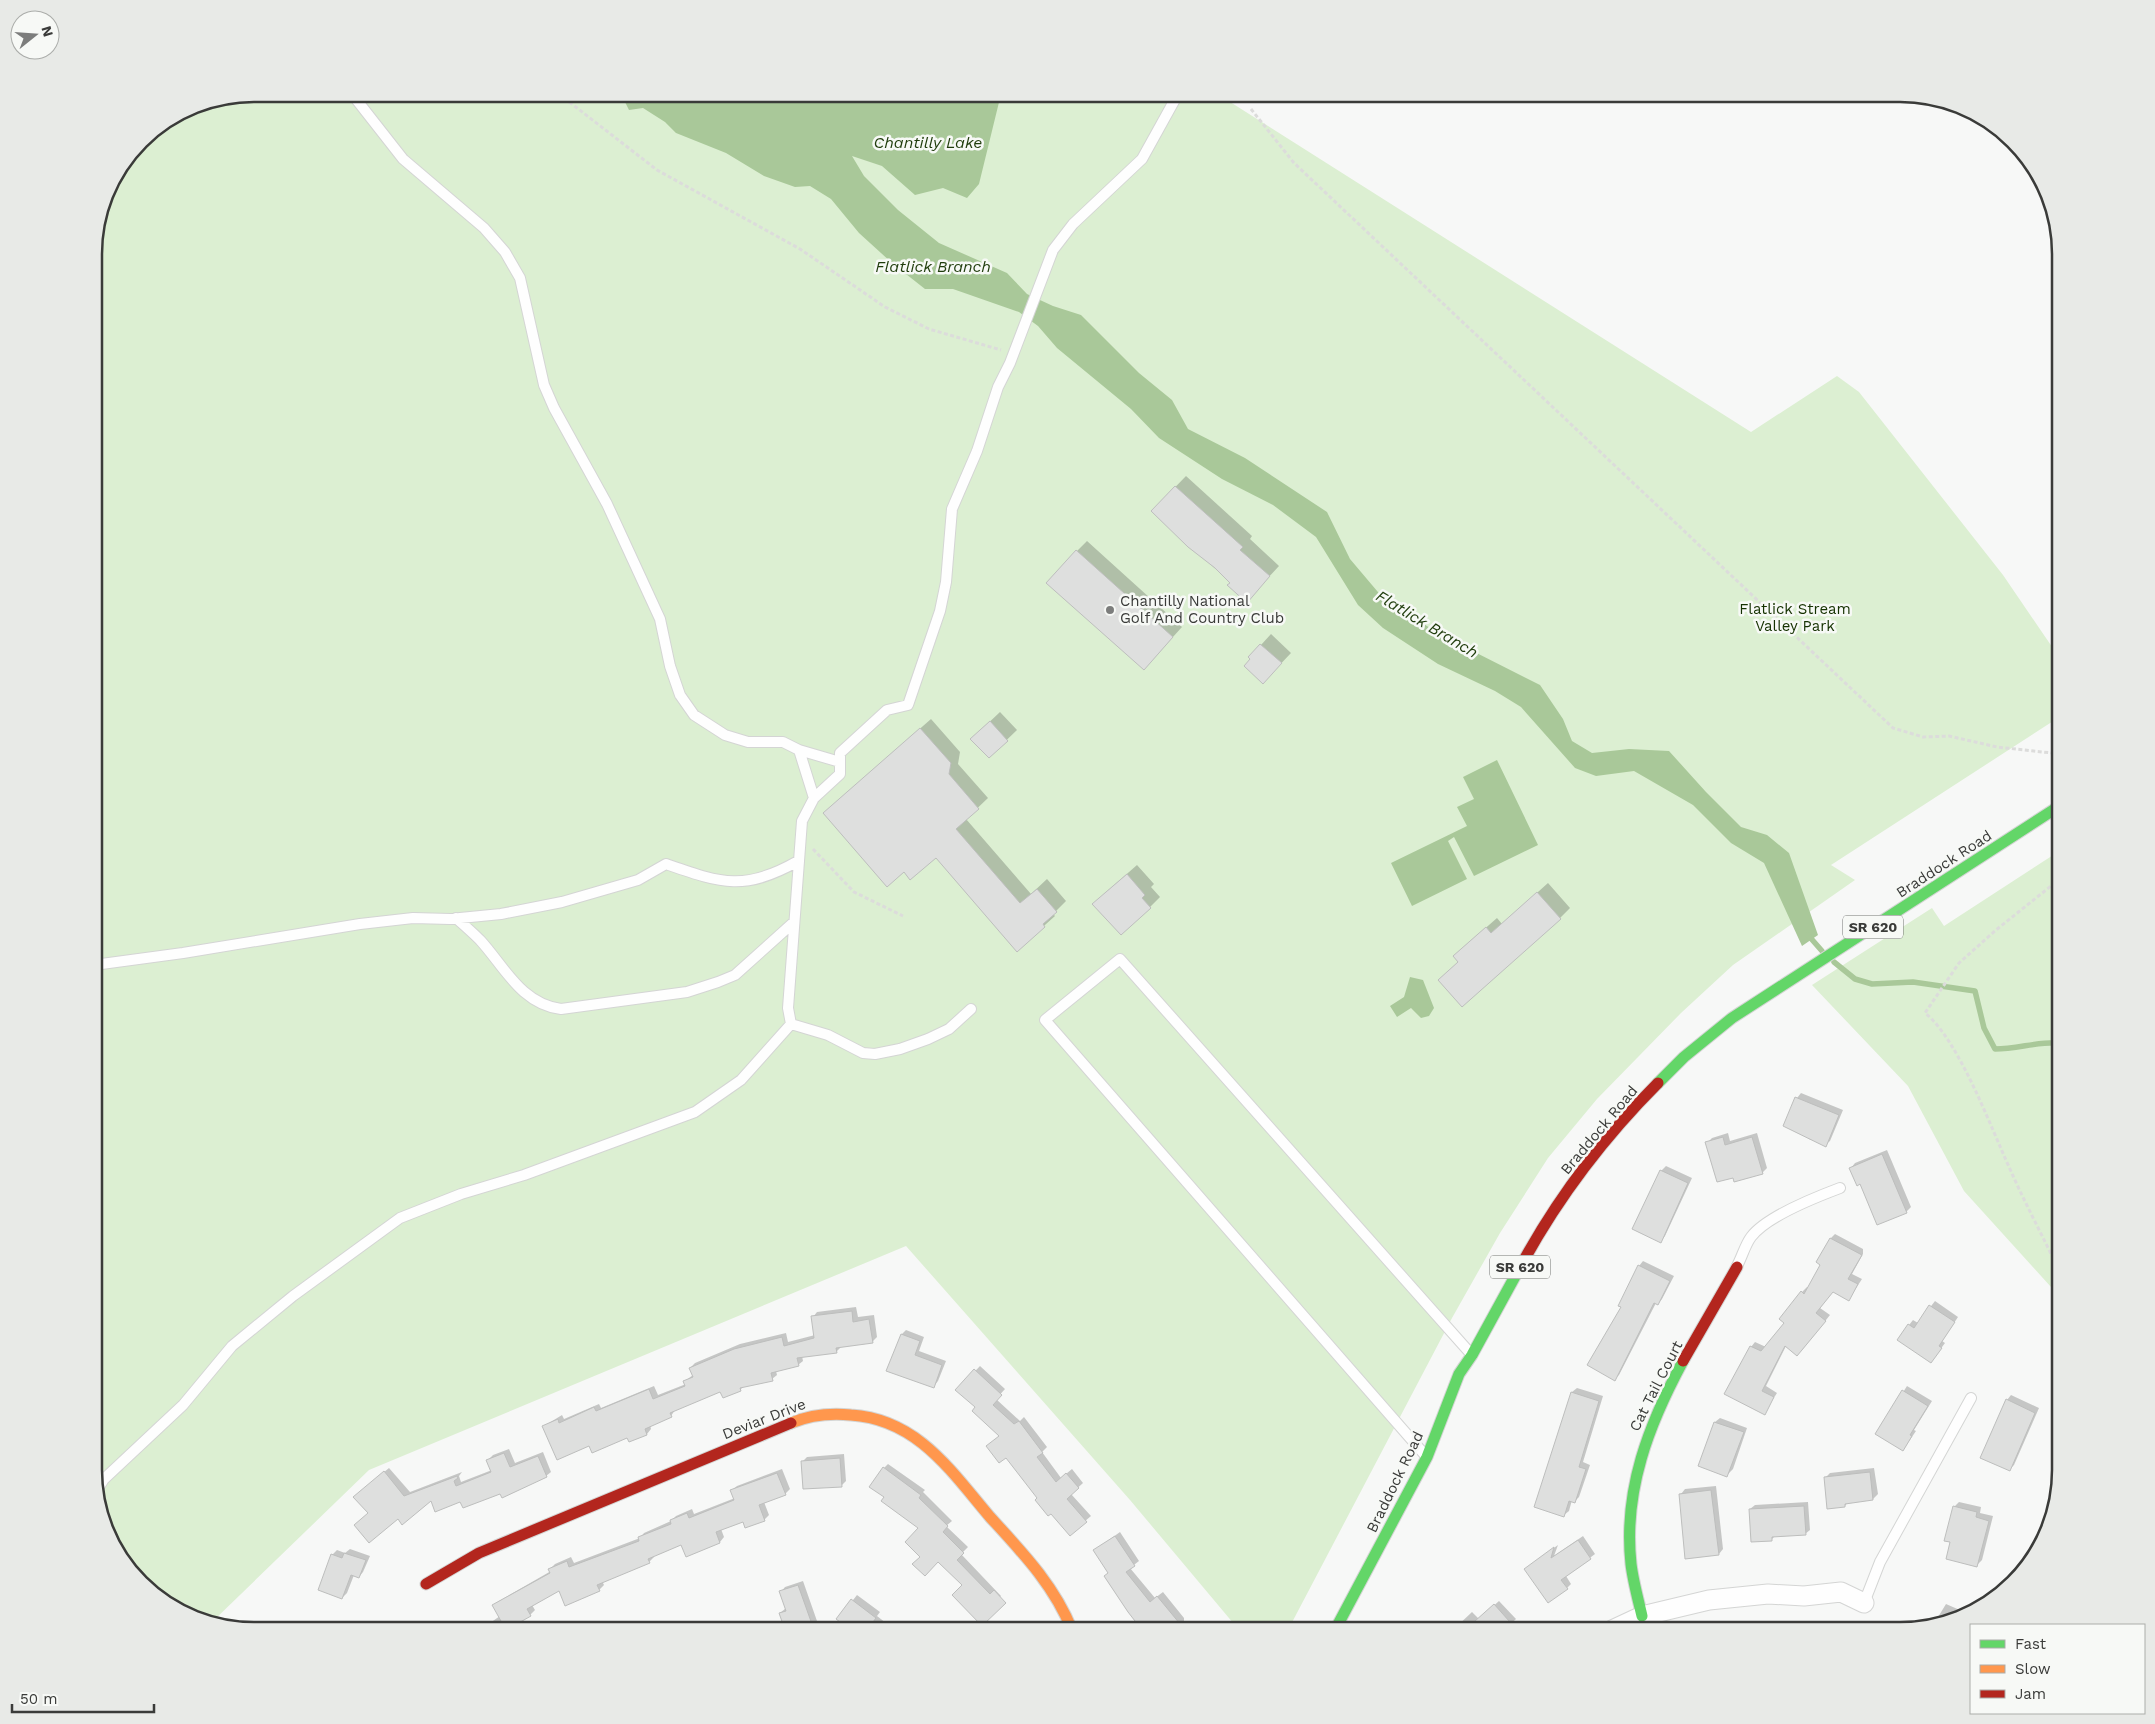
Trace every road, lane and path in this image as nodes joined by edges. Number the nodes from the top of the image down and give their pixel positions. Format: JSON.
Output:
{"nodes":[{"id":1,"x":1173,"y":102,"type":"edge"},
{"id":2,"x":359,"y":103,"type":"edge"},
{"id":3,"x":570,"y":103,"type":"edge"},
{"id":4,"x":1251,"y":109,"type":"dead end"},
{"id":5,"x":1013,"y":354,"type":"junction"},
{"id":6,"x":799,"y":750,"type":"junction"},
{"id":7,"x":2052,"y":753,"type":"edge"},
{"id":8,"x":840,"y":762,"type":"junction"},
{"id":9,"x":814,"y":798,"type":"junction"},
{"id":10,"x":2052,"y":811,"type":"edge"},
{"id":11,"x":800,"y":834,"type":"junction"},
{"id":12,"x":798,"y":861,"type":"junction"},
{"id":13,"x":2052,"y":886,"type":"edge"},
{"id":14,"x":903,"y":916,"type":"dead end"},
{"id":15,"x":456,"y":918,"type":"junction"},
{"id":16,"x":794,"y":922,"type":"junction"},
{"id":17,"x":103,"y":964,"type":"edge"},
{"id":18,"x":971,"y":1009,"type":"dead end"},
{"id":19,"x":791,"y":1024,"type":"junction"},
{"id":20,"x":1840,"y":1188,"type":"dead end"},
{"id":21,"x":2052,"y":1256,"type":"edge"},
{"id":22,"x":1737,"y":1267,"type":"joint"},
{"id":23,"x":1472,"y":1355,"type":"junction"},
{"id":24,"x":1971,"y":1398,"type":"dead end"},
{"id":25,"x":1427,"y":1457,"type":"junction"},
{"id":26,"x":103,"y":1480,"type":"edge"},
{"id":27,"x":426,"y":1584,"type":"dead end"},
{"id":28,"x":1864,"y":1602,"type":"joint"},
{"id":29,"x":1642,"y":1616,"type":"junction"},
{"id":30,"x":1069,"y":1622,"type":"edge"},
{"id":31,"x":1339,"y":1622,"type":"edge"},
{"id":32,"x":1629,"y":1622,"type":"edge"}],
"edges":[{"from":1,"to":5,"type":"lane"},
{"from":2,"to":6,"type":"lane"},
{"from":3,"to":5,"type":"path"},
{"from":4,"to":7,"type":"path"},
{"from":5,"to":8,"type":"lane"},
{"from":6,"to":8,"type":"lane"},
{"from":6,"to":9,"type":"lane"},
{"from":8,"to":9,"type":"lane"},
{"from":9,"to":11,"type":"lane"},
{"from":10,"to":23,"type":"street","name":"Braddock Road","number":"SR 620"},
{"from":11,"to":12,"type":"lane"},
{"from":11,"to":14,"type":"path"},
{"from":12,"to":15,"type":"lane"},
{"from":12,"to":16,"type":"lane"},
{"from":13,"to":21,"type":"path"},
{"from":15,"to":16,"type":"lane"},
{"from":15,"to":17,"type":"lane"},
{"from":16,"to":19,"type":"lane"},
{"from":18,"to":19,"type":"lane"},
{"from":19,"to":26,"type":"lane"},
{"from":20,"to":22,"type":"lane"},
{"from":22,"to":29,"type":"street","name":"Cat Tail Court"},
{"from":23,"to":25,"type":"street","name":"Braddock Road","number":"SR 620"},
{"from":23,"to":25,"type":"lane"},
{"from":24,"to":28,"type":"lane"},
{"from":25,"to":31,"type":"street","name":"Braddock Road","number":"SR 620"},
{"from":27,"to":30,"type":"street","name":"Deviar Drive"},
{"from":28,"to":29,"type":"street"},
{"from":29,"to":32,"type":"street"}]}
